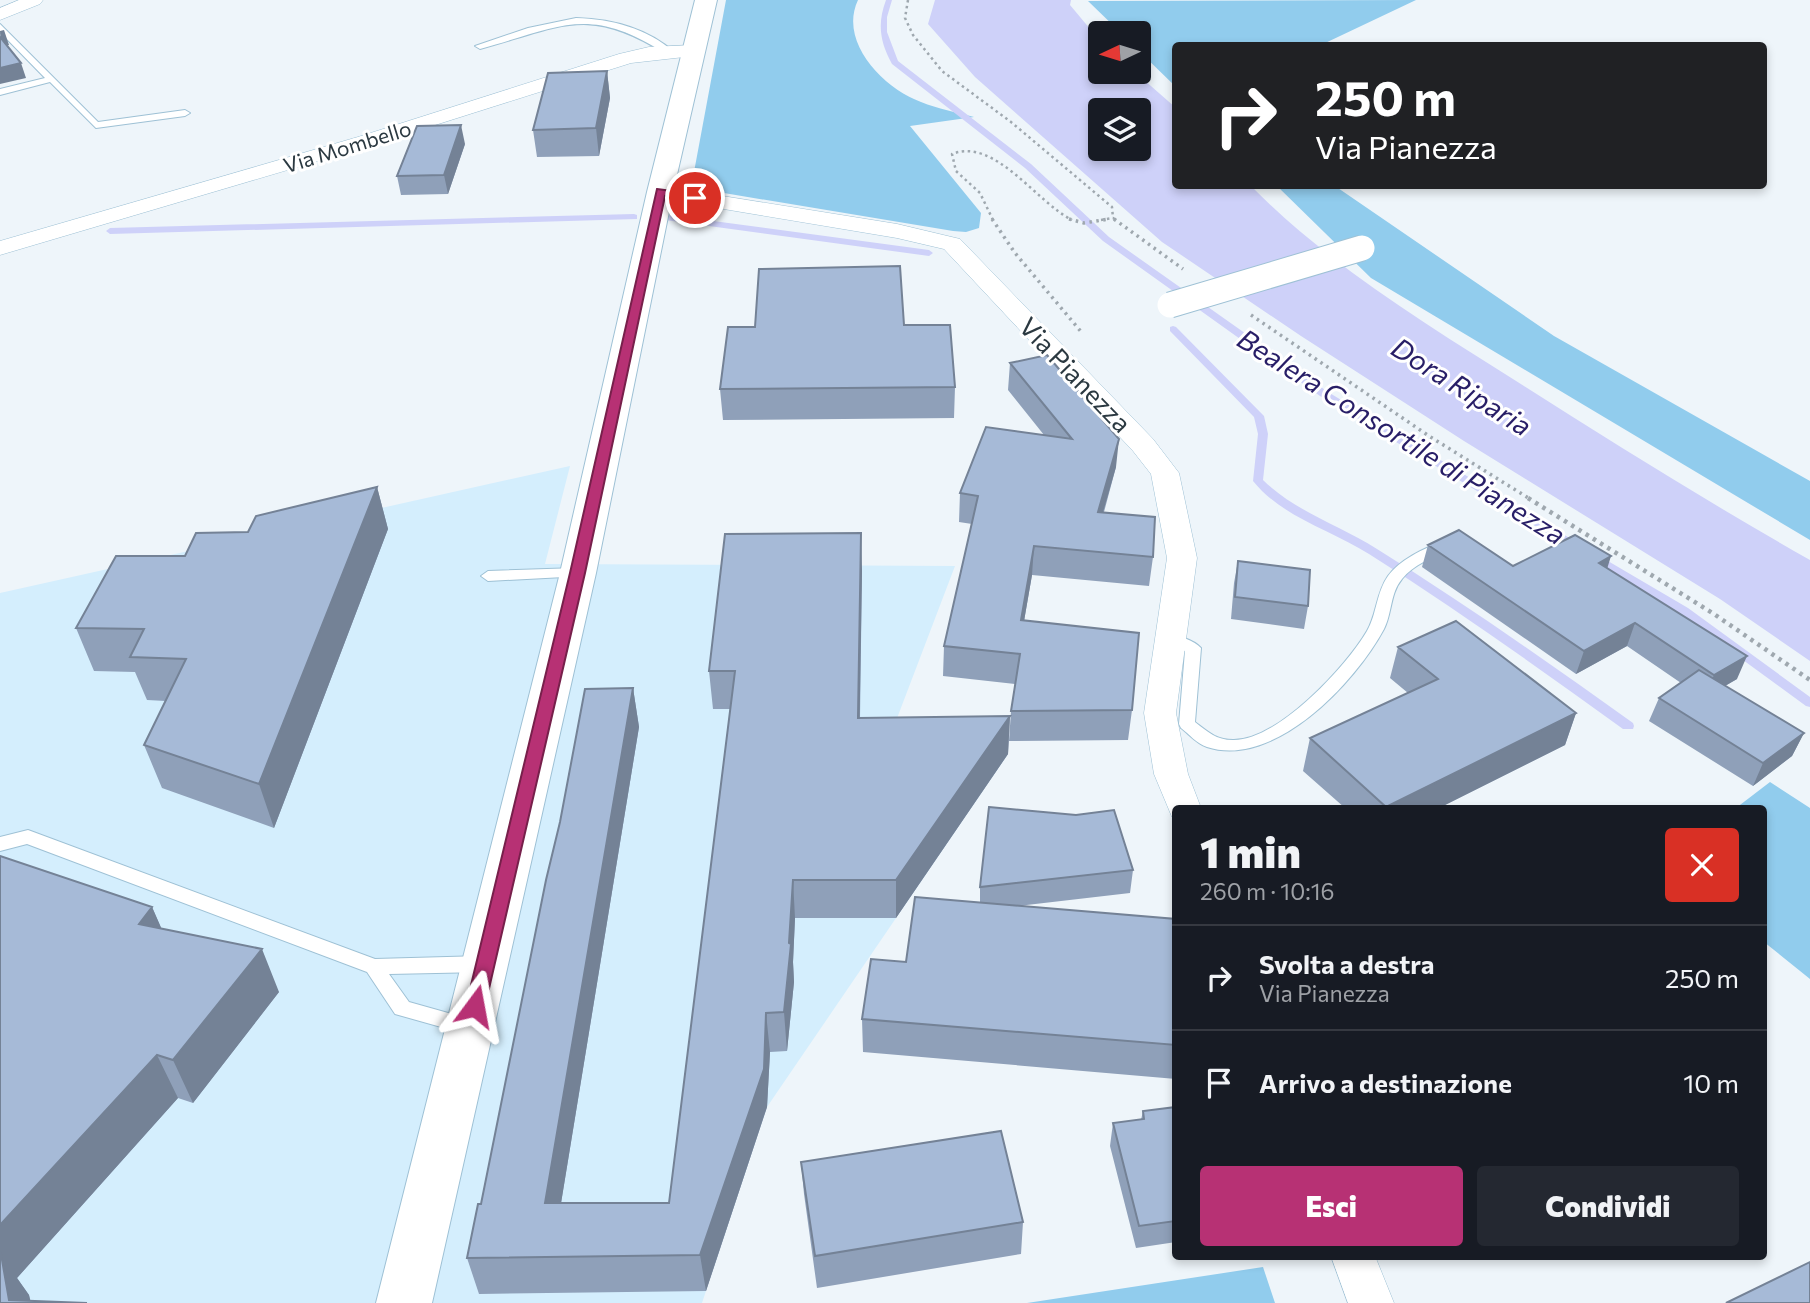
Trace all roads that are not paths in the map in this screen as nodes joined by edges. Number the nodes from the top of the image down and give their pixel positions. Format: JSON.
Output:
{"nodes":[{"id":1,"x":34,"y":0,"type":"edge"},
{"id":2,"x":706,"y":0,"type":"edge"},
{"id":3,"x":0,"y":15,"type":"edge"},
{"id":4,"x":0,"y":27,"type":"edge"},
{"id":5,"x":480,"y":46,"type":"dead end"},
{"id":6,"x":695,"y":51,"type":"junction"},
{"id":7,"x":669,"y":52,"type":"junction"},
{"id":8,"x":52,"y":79,"type":"junction"},
{"id":9,"x":0,"y":92,"type":"edge"},
{"id":10,"x":185,"y":113,"type":"dead end"},
{"id":11,"x":660,"y":192,"type":"junction"},
{"id":12,"x":0,"y":248,"type":"edge"},
{"id":13,"x":1362,"y":248,"type":"dead end"},
{"id":14,"x":1170,"y":304,"type":"dead end"},
{"id":15,"x":1452,"y":541,"type":"edge"},
{"id":16,"x":578,"y":573,"type":"junction"},
{"id":17,"x":488,"y":576,"type":"dead end"},
{"id":18,"x":1169,"y":639,"type":"junction"},
{"id":19,"x":1183,"y":805,"type":"edge"},
{"id":20,"x":0,"y":844,"type":"edge"},
{"id":21,"x":485,"y":964,"type":"junction"},
{"id":22,"x":374,"y":967,"type":"junction"},
{"id":23,"x":470,"y":1027,"type":"junction"},
{"id":24,"x":1355,"y":1260,"type":"edge"},
{"id":25,"x":404,"y":1303,"type":"edge"},
{"id":26,"x":1371,"y":1303,"type":"edge"}],
"edges":[{"from":1,"to":3,"type":"street"},
{"from":2,"to":6,"type":"street"},
{"from":4,"to":8,"type":"lane"},
{"from":5,"to":7,"type":"lane"},
{"from":6,"to":7,"type":"street","name":"Via Mombello"},
{"from":6,"to":11,"type":"street"},
{"from":7,"to":12,"type":"street","name":"Via Mombello"},
{"from":8,"to":9,"type":"lane"},
{"from":8,"to":10,"type":"lane"},
{"from":11,"to":16,"type":"street"},
{"from":11,"to":18,"type":"street","name":"Via Pianezza"},
{"from":13,"to":14,"type":"street","bridge":true},
{"from":15,"to":18,"type":"lane"},
{"from":16,"to":17,"type":"lane"},
{"from":16,"to":21,"type":"street"},
{"from":18,"to":19,"type":"street","name":"Via Pianezza"},
{"from":20,"to":22,"type":"lane"},
{"from":21,"to":22,"type":"lane"},
{"from":21,"to":23,"type":"street"},
{"from":22,"to":23,"type":"lane"},
{"from":23,"to":25,"type":"street"},
{"from":24,"to":26,"type":"street"}]}
